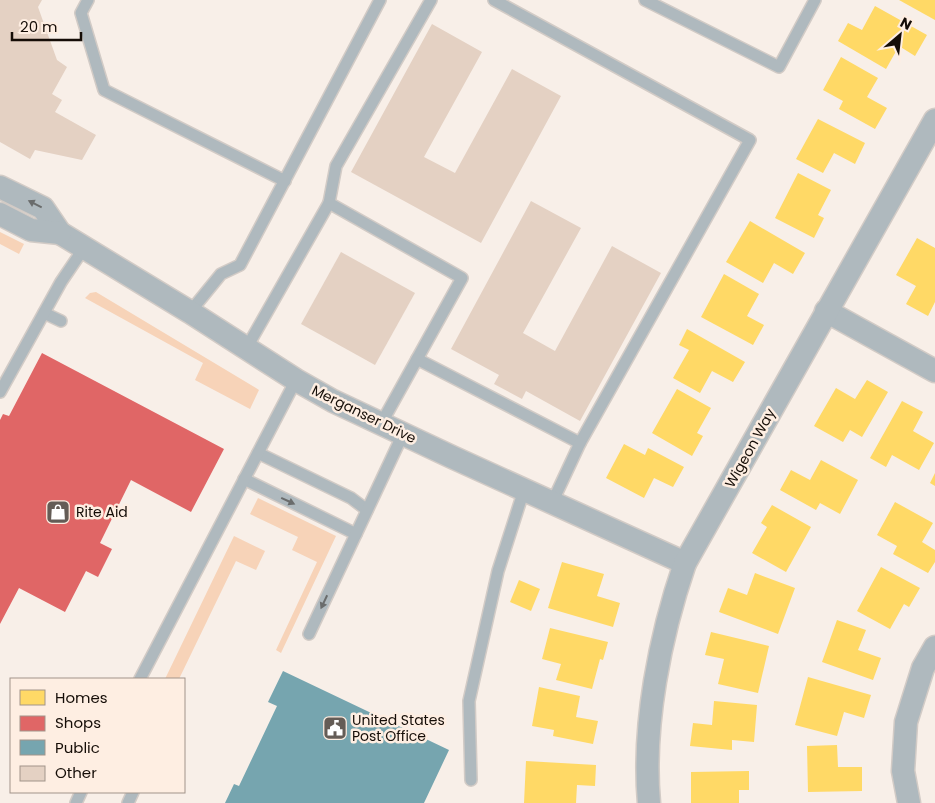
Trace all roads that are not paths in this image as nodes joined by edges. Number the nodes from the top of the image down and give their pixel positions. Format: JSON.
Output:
{"nodes":[{"id":1,"x":88,"y":0,"type":"edge"},
{"id":2,"x":380,"y":0,"type":"edge"},
{"id":3,"x":431,"y":0,"type":"edge"},
{"id":4,"x":494,"y":0,"type":"edge"},
{"id":5,"x":645,"y":0,"type":"edge"},
{"id":6,"x":815,"y":0,"type":"edge"},
{"id":7,"x":935,"y":120,"type":"edge"},
{"id":8,"x":285,"y":181,"type":"junction"},
{"id":9,"x":0,"y":187,"type":"edge"},
{"id":10,"x":329,"y":203,"type":"junction"},
{"id":11,"x":0,"y":214,"type":"edge"},
{"id":12,"x":60,"y":233,"type":"junction"},
{"id":13,"x":84,"y":248,"type":"junction"},
{"id":14,"x":826,"y":311,"type":"junction"},
{"id":15,"x":190,"y":312,"type":"junction"},
{"id":16,"x":44,"y":313,"type":"junction"},
{"id":17,"x":61,"y":321,"type":"dead end"},
{"id":18,"x":246,"y":349,"type":"junction"},
{"id":19,"x":418,"y":359,"type":"junction"},
{"id":20,"x":935,"y":371,"type":"edge"},
{"id":21,"x":296,"y":380,"type":"junction"},
{"id":22,"x":0,"y":392,"type":"edge"},
{"id":23,"x":381,"y":424,"type":"junction"},
{"id":24,"x":403,"y":434,"type":"junction"},
{"id":25,"x":580,"y":443,"type":"junction"},
{"id":26,"x":258,"y":453,"type":"junction"},
{"id":27,"x":244,"y":479,"type":"junction"},
{"id":28,"x":524,"y":490,"type":"junction"},
{"id":29,"x":552,"y":503,"type":"junction"},
{"id":30,"x":367,"y":510,"type":"junction"},
{"id":31,"x":356,"y":534,"type":"junction"},
{"id":32,"x":685,"y":563,"type":"junction"},
{"id":33,"x":309,"y":634,"type":"dead end"},
{"id":34,"x":935,"y":647,"type":"edge"},
{"id":35,"x":141,"y":678,"type":"edge"},
{"id":36,"x":471,"y":780,"type":"dead end"},
{"id":37,"x":649,"y":803,"type":"edge"},
{"id":38,"x":909,"y":803,"type":"edge"}],
"edges":[{"from":1,"to":8,"type":"lane"},
{"from":2,"to":8,"type":"lane"},
{"from":3,"to":10,"type":"lane"},
{"from":4,"to":25,"type":"lane"},
{"from":5,"to":6,"type":"lane"},
{"from":7,"to":14,"type":"street","name":"Wigeon Way"},
{"from":8,"to":15,"type":"lane"},
{"from":12,"to":9,"type":"street","name":"Merganser Drive","one_way":true},
{"from":10,"to":18,"type":"lane"},
{"from":10,"to":19,"type":"lane"},
{"from":11,"to":12,"type":"street","name":"Merganser Drive"},
{"from":12,"to":13,"type":"street","name":"Merganser Drive"},
{"from":13,"to":15,"type":"street","name":"Merganser Drive"},
{"from":13,"to":16,"type":"lane"},
{"from":14,"to":20,"type":"street"},
{"from":14,"to":32,"type":"street","name":"Wigeon Way"},
{"from":15,"to":18,"type":"street","name":"Merganser Drive"},
{"from":16,"to":17,"type":"lane"},
{"from":16,"to":22,"type":"lane"},
{"from":18,"to":21,"type":"street","name":"Merganser Drive"},
{"from":19,"to":23,"type":"lane"},
{"from":19,"to":25,"type":"lane"},
{"from":21,"to":23,"type":"street","name":"Merganser Drive"},
{"from":21,"to":26,"type":"lane"},
{"from":23,"to":24,"type":"street","name":"Merganser Drive"},
{"from":24,"to":28,"type":"street","name":"Merganser Drive"},
{"from":24,"to":30,"type":"lane"},
{"from":25,"to":29,"type":"lane"},
{"from":26,"to":27,"type":"lane"},
{"from":26,"to":30,"type":"lane"},
{"from":27,"to":31,"type":"lane","one_way":true},
{"from":27,"to":35,"type":"lane"},
{"from":28,"to":29,"type":"street","name":"Merganser Drive"},
{"from":28,"to":36,"type":"lane"},
{"from":29,"to":32,"type":"street","name":"Merganser Drive"},
{"from":30,"to":31,"type":"lane"},
{"from":31,"to":33,"type":"lane","one_way":true},
{"from":32,"to":37,"type":"street","name":"Wigeon Way"},
{"from":34,"to":38,"type":"street"}]}
